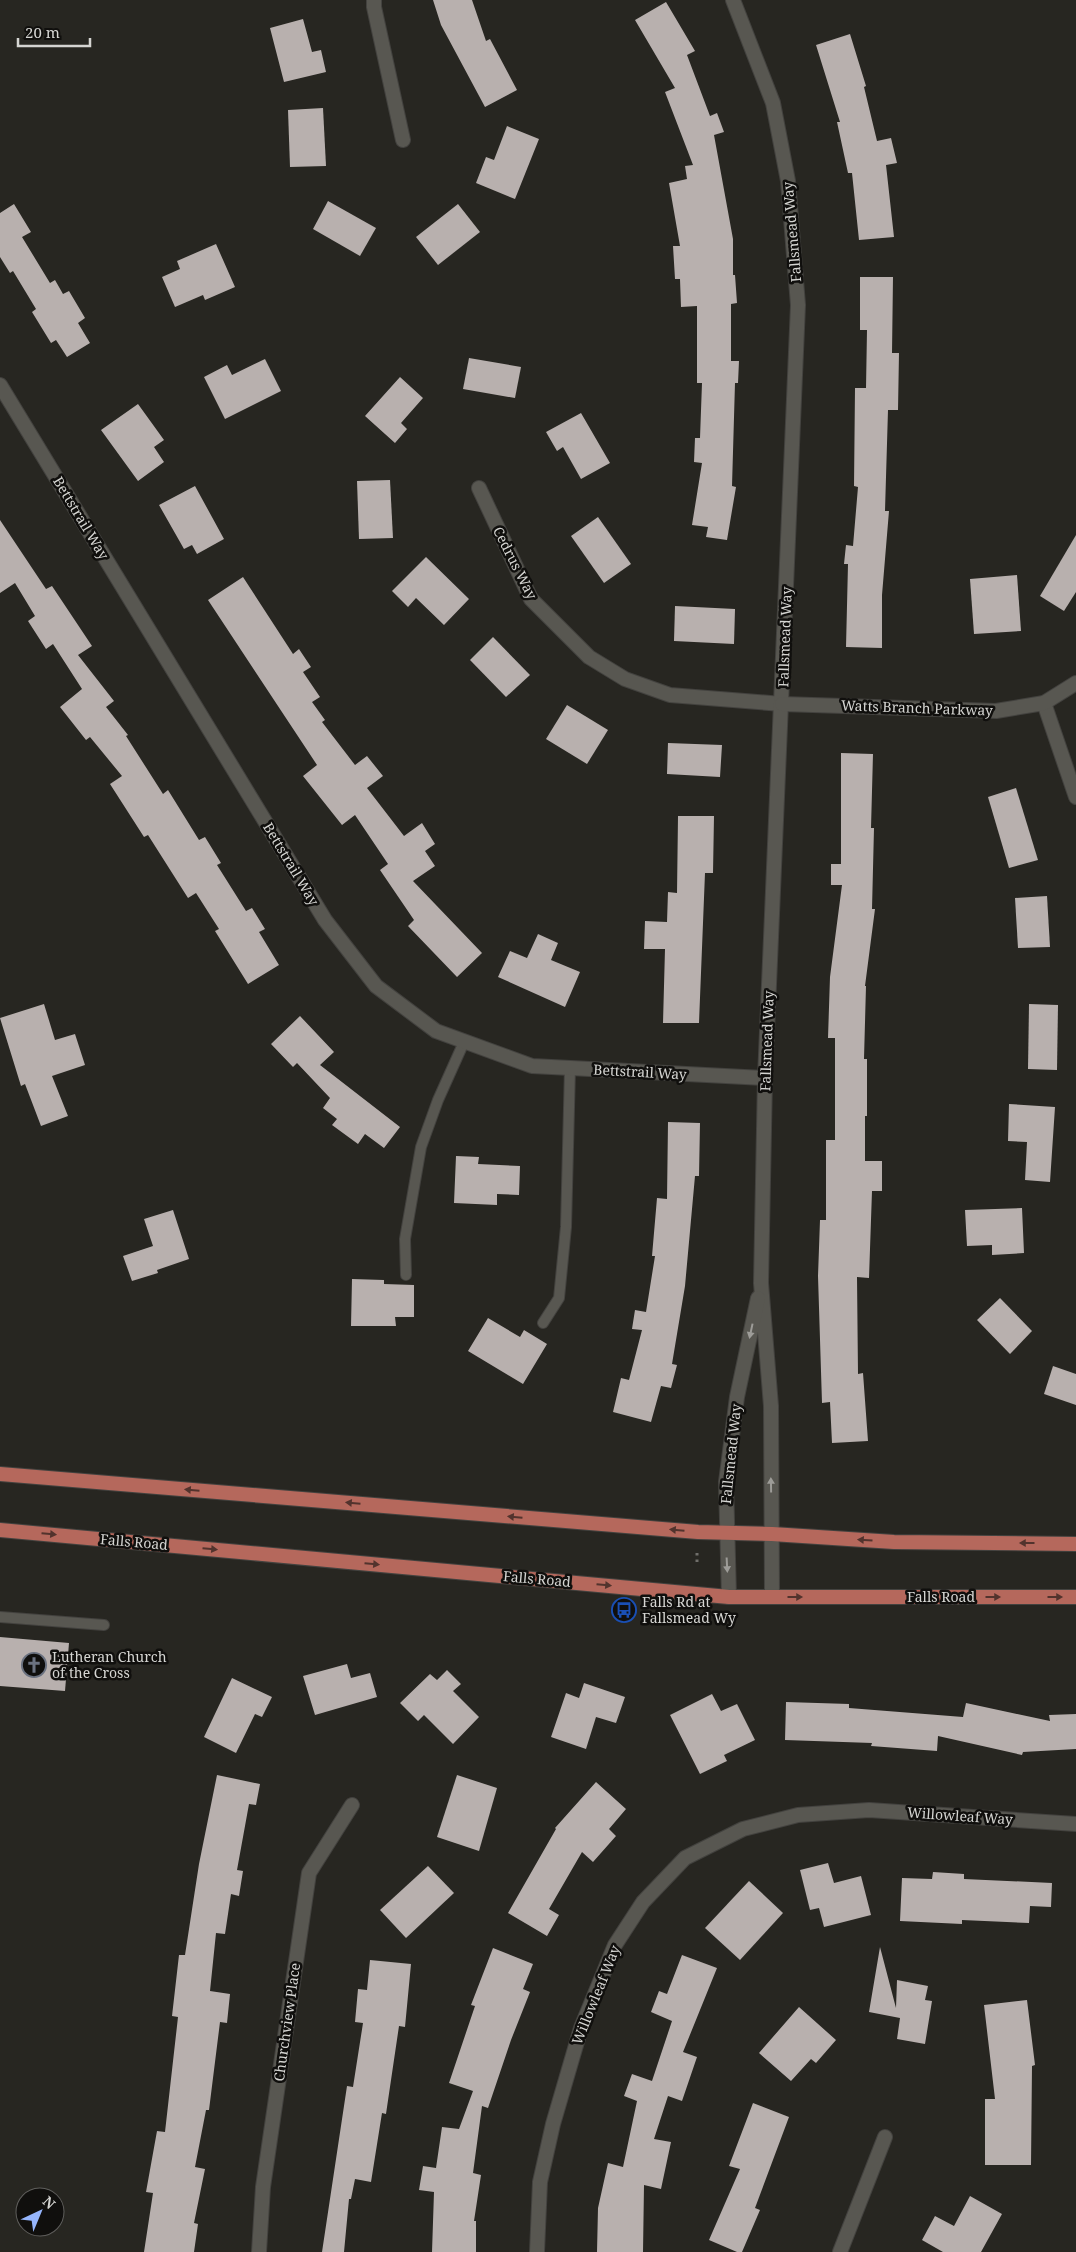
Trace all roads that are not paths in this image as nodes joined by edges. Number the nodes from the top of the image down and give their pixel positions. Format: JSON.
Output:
{"nodes":[{"id":1,"x":374,"y":0,"type":"edge"},
{"id":2,"x":733,"y":0,"type":"edge"},
{"id":3,"x":402,"y":140,"type":"dead end"},
{"id":4,"x":0,"y":385,"type":"edge"},
{"id":5,"x":479,"y":488,"type":"dead end"},
{"id":6,"x":1076,"y":683,"type":"edge"},
{"id":7,"x":1044,"y":703,"type":"junction"},
{"id":8,"x":782,"y":704,"type":"junction"},
{"id":9,"x":1076,"y":797,"type":"edge"},
{"id":10,"x":464,"y":1042,"type":"junction"},
{"id":11,"x":570,"y":1068,"type":"junction"},
{"id":12,"x":765,"y":1078,"type":"junction"},
{"id":13,"x":406,"y":1275,"type":"dead end"},
{"id":14,"x":761,"y":1283,"type":"junction"},
{"id":15,"x":543,"y":1323,"type":"dead end"},
{"id":16,"x":0,"y":1474,"type":"edge"},
{"id":17,"x":0,"y":1530,"type":"edge"},
{"id":18,"x":726,"y":1534,"type":"junction"},
{"id":19,"x":772,"y":1534,"type":"junction"},
{"id":20,"x":1076,"y":1544,"type":"edge"},
{"id":21,"x":729,"y":1597,"type":"junction"},
{"id":22,"x":772,"y":1597,"type":"junction"},
{"id":23,"x":1076,"y":1597,"type":"edge"},
{"id":24,"x":0,"y":1617,"type":"edge"},
{"id":25,"x":104,"y":1625,"type":"dead end"},
{"id":26,"x":352,"y":1805,"type":"dead end"},
{"id":27,"x":1076,"y":1824,"type":"edge"},
{"id":28,"x":885,"y":2137,"type":"dead end"},
{"id":29,"x":259,"y":2252,"type":"edge"},
{"id":30,"x":537,"y":2252,"type":"edge"},
{"id":31,"x":840,"y":2252,"type":"edge"}],
"edges":[{"from":1,"to":3,"type":"street"},
{"from":2,"to":8,"type":"street","name":"Fallsmead Way"},
{"from":4,"to":10,"type":"street","name":"Bettstrail Way"},
{"from":5,"to":8,"type":"street","name":"Cedrus Way"},
{"from":6,"to":7,"type":"street","name":"Watts Branch Parkway"},
{"from":7,"to":8,"type":"street","name":"Watts Branch Parkway"},
{"from":7,"to":9,"type":"street"},
{"from":8,"to":12,"type":"street","name":"Fallsmead Way"},
{"from":10,"to":11,"type":"street","name":"Bettstrail Way"},
{"from":10,"to":13,"type":"lane"},
{"from":11,"to":12,"type":"street","name":"Bettstrail Way"},
{"from":11,"to":15,"type":"lane"},
{"from":12,"to":14,"type":"street","name":"Fallsmead Way"},
{"from":14,"to":18,"type":"street","name":"Fallsmead Way","one_way":true},
{"from":19,"to":14,"type":"street","name":"Fallsmead Way","one_way":true},
{"from":18,"to":16,"type":"main road","one_way":true},
{"from":17,"to":21,"type":"main road","name":"Falls Road","one_way":true},
{"from":18,"to":19,"type":"main road"},
{"from":18,"to":21,"type":"street","name":"Fallsmead Way","one_way":true},
{"from":20,"to":19,"type":"main road","one_way":true},
{"from":19,"to":22,"type":"street","name":"Fallsmead Way"},
{"from":21,"to":22,"type":"main road","name":"Falls Road"},
{"from":22,"to":23,"type":"main road","name":"Falls Road","one_way":true},
{"from":24,"to":25,"type":"lane"},
{"from":26,"to":29,"type":"street","name":"Churchview Place"},
{"from":27,"to":30,"type":"street","name":"Willowleaf Way"},
{"from":28,"to":31,"type":"street"}]}
